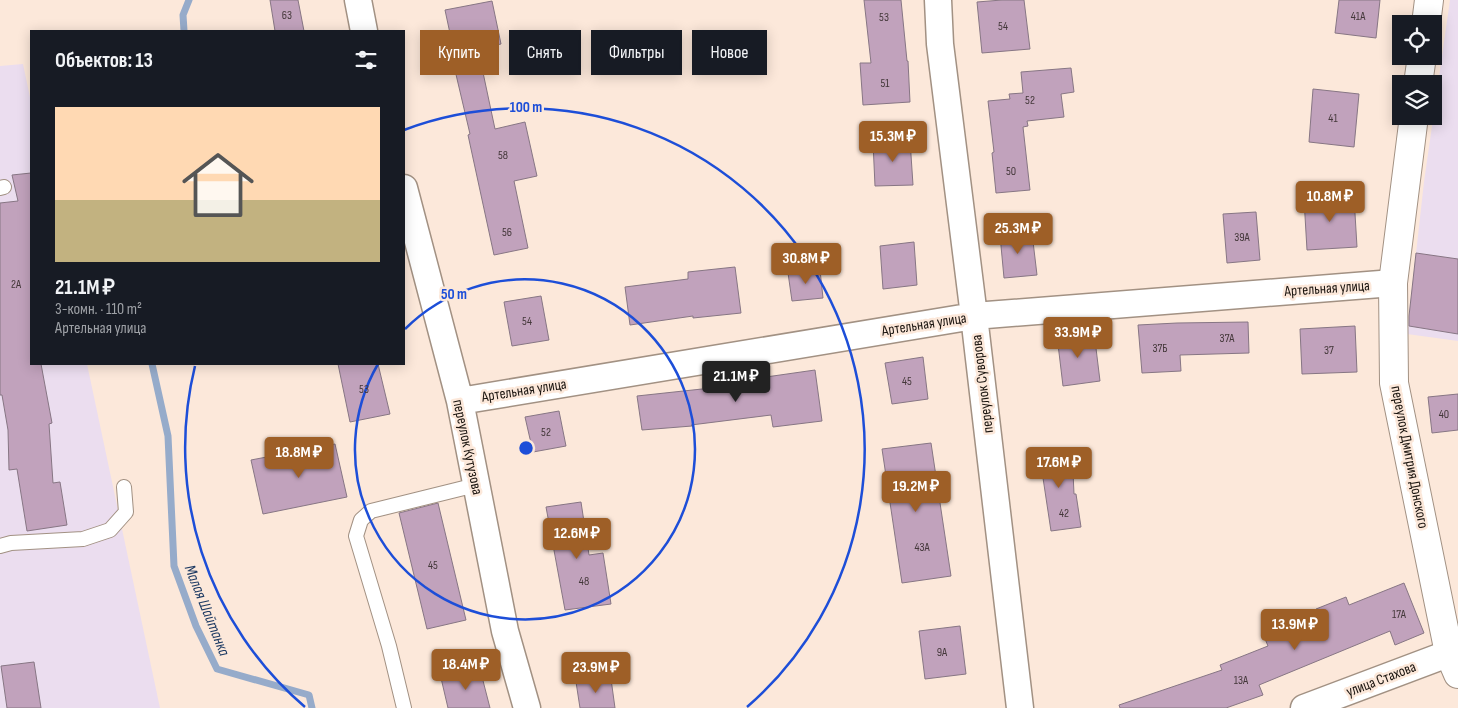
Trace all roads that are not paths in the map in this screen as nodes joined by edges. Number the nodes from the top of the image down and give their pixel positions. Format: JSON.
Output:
{"nodes":[{"id":1,"x":358,"y":0,"type":"edge"},
{"id":2,"x":938,"y":0,"type":"edge"},
{"id":3,"x":1429,"y":0,"type":"edge"},
{"id":4,"x":1427,"y":15,"type":"edge"},
{"id":5,"x":364,"y":30,"type":"edge"},
{"id":6,"x":1413,"y":125,"type":"edge"},
{"id":7,"x":405,"y":192,"type":"edge"},
{"id":8,"x":1393,"y":283,"type":"junction"},
{"id":9,"x":974,"y":316,"type":"junction"},
{"id":10,"x":460,"y":401,"type":"junction"},
{"id":11,"x":476,"y":484,"type":"junction"},
{"id":12,"x":124,"y":487,"type":"dead end"},
{"id":13,"x":0,"y":546,"type":"edge"},
{"id":14,"x":1455,"y":659,"type":"edge"},
{"id":15,"x":404,"y":708,"type":"edge"},
{"id":16,"x":526,"y":708,"type":"edge"},
{"id":17,"x":1020,"y":708,"type":"edge"},
{"id":18,"x":1304,"y":708,"type":"edge"}],
"edges":[{"from":1,"to":5,"type":"street"},
{"from":2,"to":9,"type":"street","name":"переулок Суворова"},
{"from":3,"to":4,"type":"street"},
{"from":6,"to":8,"type":"street","name":"переулок Дмитрия Донского"},
{"from":7,"to":10,"type":"street","name":"переулок Кутузова"},
{"from":8,"to":9,"type":"street","name":"Артельная улица"},
{"from":8,"to":14,"type":"street","name":"переулок Дмитрия Донского"},
{"from":9,"to":10,"type":"street","name":"Артельная улица"},
{"from":9,"to":17,"type":"street","name":"переулок Суворова"},
{"from":10,"to":11,"type":"street","name":"переулок Кутузова"},
{"from":11,"to":15,"type":"lane"},
{"from":11,"to":16,"type":"street","name":"переулок Кутузова"},
{"from":12,"to":13,"type":"lane"},
{"from":14,"to":18,"type":"street","name":"улица Стахова"}]}
